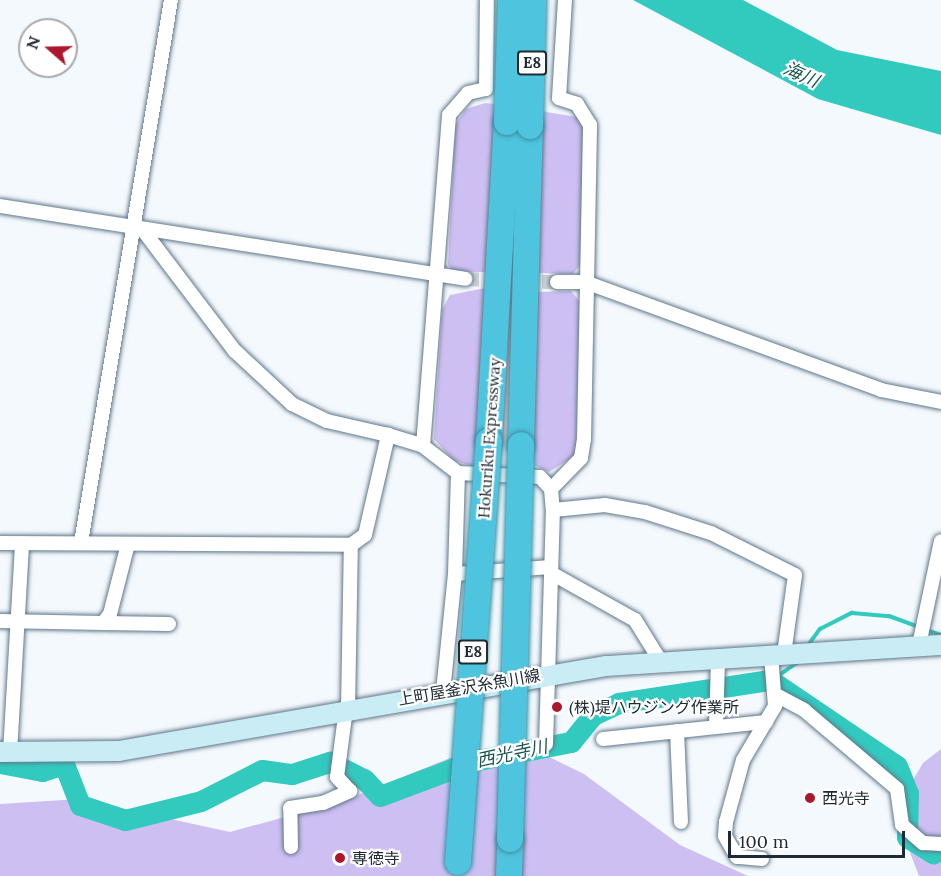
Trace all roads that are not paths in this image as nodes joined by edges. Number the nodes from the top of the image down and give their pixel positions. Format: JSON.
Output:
{"nodes":[{"id":1,"x":171,"y":0,"type":"edge"},
{"id":2,"x":488,"y":0,"type":"edge"},
{"id":3,"x":511,"y":0,"type":"edge"},
{"id":4,"x":533,"y":0,"type":"edge"},
{"id":5,"x":565,"y":0,"type":"edge"},
{"id":6,"x":486,"y":89,"type":"junction"},
{"id":7,"x":559,"y":98,"type":"junction"},
{"id":8,"x":518,"y":124,"type":"junction"},
{"id":9,"x":0,"y":206,"type":"edge"},
{"id":10,"x":138,"y":230,"type":"junction"},
{"id":11,"x":440,"y":279,"type":"junction"},
{"id":12,"x":465,"y":279,"type":"tunnel mouth"},
{"id":13,"x":557,"y":282,"type":"tunnel mouth"},
{"id":14,"x":585,"y":282,"type":"junction"},
{"id":15,"x":941,"y":402,"type":"edge"},
{"id":16,"x":388,"y":435,"type":"junction"},
{"id":17,"x":423,"y":446,"type":"junction"},
{"id":18,"x":458,"y":473,"type":"junction"},
{"id":19,"x":551,"y":489,"type":"junction"},
{"id":20,"x":553,"y":510,"type":"junction"},
{"id":21,"x":941,"y":541,"type":"edge"},
{"id":22,"x":0,"y":543,"type":"edge"},
{"id":23,"x":22,"y":543,"type":"junction"},
{"id":24,"x":81,"y":543,"type":"junction"},
{"id":25,"x":128,"y":544,"type":"junction"},
{"id":26,"x":351,"y":545,"type":"junction"},
{"id":27,"x":551,"y":570,"type":"junction"},
{"id":28,"x":455,"y":574,"type":"junction"},
{"id":29,"x":0,"y":621,"type":"edge"},
{"id":30,"x":18,"y":621,"type":"junction"},
{"id":31,"x":103,"y":623,"type":"junction"},
{"id":32,"x":170,"y":624,"type":"dead end"},
{"id":33,"x":919,"y":645,"type":"junction"},
{"id":34,"x":941,"y":645,"type":"edge"},
{"id":35,"x":778,"y":655,"type":"junction"},
{"id":36,"x":718,"y":658,"type":"junction"},
{"id":37,"x":662,"y":662,"type":"junction"},
{"id":38,"x":546,"y":674,"type":"junction"},
{"id":39,"x":443,"y":692,"type":"junction"},
{"id":40,"x":776,"y":695,"type":"junction"},
{"id":41,"x":7,"y":703,"type":"edge"},
{"id":42,"x":347,"y":709,"type":"junction"},
{"id":43,"x":766,"y":722,"type":"junction"},
{"id":44,"x":716,"y":727,"type":"junction"},
{"id":45,"x":677,"y":731,"type":"junction"},
{"id":46,"x":603,"y":739,"type":"dead end"},
{"id":47,"x":546,"y":744,"type":"dead end"},
{"id":48,"x":5,"y":752,"type":"edge"},
{"id":49,"x":681,"y":822,"type":"dead end"},
{"id":50,"x":941,"y":844,"type":"edge"},
{"id":51,"x":291,"y":847,"type":"dead end"},
{"id":52,"x":762,"y":859,"type":"dead end"},
{"id":53,"x":457,"y":869,"type":"edge"},
{"id":54,"x":508,"y":876,"type":"edge"}],
"edges":[{"from":1,"to":10,"type":"street"},
{"from":2,"to":6,"type":"street"},
{"from":3,"to":8,"type":"highway","name":"Hokuriku Expressway","number":"E8","bridge":true},
{"from":4,"to":8,"type":"highway","name":"Hokuriku Expressway","number":"E8","bridge":true},
{"from":5,"to":7,"type":"street"},
{"from":6,"to":7,"type":"street"},
{"from":6,"to":11,"type":"street"},
{"from":7,"to":14,"type":"street"},
{"from":8,"to":53,"type":"highway","name":"Hokuriku Expressway","number":"E8","bridge":true},
{"from":8,"to":54,"type":"highway","name":"Hokuriku Expressway","number":"E8","bridge":true},
{"from":9,"to":10,"type":"street"},
{"from":10,"to":11,"type":"street"},
{"from":10,"to":16,"type":"street"},
{"from":10,"to":24,"type":"street"},
{"from":11,"to":12,"type":"street"},
{"from":11,"to":17,"type":"street"},
{"from":13,"to":14,"type":"street"},
{"from":14,"to":15,"type":"street"},
{"from":14,"to":19,"type":"street"},
{"from":16,"to":17,"type":"street"},
{"from":16,"to":26,"type":"street"},
{"from":17,"to":18,"type":"street"},
{"from":18,"to":19,"type":"street"},
{"from":18,"to":28,"type":"street"},
{"from":19,"to":20,"type":"street"},
{"from":20,"to":27,"type":"street"},
{"from":20,"to":35,"type":"street"},
{"from":21,"to":33,"type":"street"},
{"from":22,"to":23,"type":"street"},
{"from":23,"to":24,"type":"street"},
{"from":23,"to":30,"type":"street"},
{"from":24,"to":25,"type":"street"},
{"from":25,"to":26,"type":"street"},
{"from":25,"to":31,"type":"street"},
{"from":26,"to":42,"type":"street"},
{"from":27,"to":28,"type":"street"},
{"from":27,"to":37,"type":"street"},
{"from":27,"to":38,"type":"street"},
{"from":28,"to":39,"type":"street"},
{"from":29,"to":30,"type":"street"},
{"from":30,"to":31,"type":"street"},
{"from":30,"to":41,"type":"street"},
{"from":31,"to":32,"type":"street"},
{"from":33,"to":34,"type":"main road","name":"上町屋釜沢糸魚川線"},
{"from":33,"to":35,"type":"main road","name":"上町屋釜沢糸魚川線"},
{"from":35,"to":36,"type":"main road","name":"上町屋釜沢糸魚川線"},
{"from":35,"to":40,"type":"street"},
{"from":36,"to":37,"type":"main road","name":"上町屋釜沢糸魚川線"},
{"from":36,"to":44,"type":"street"},
{"from":37,"to":38,"type":"main road","name":"上町屋釜沢糸魚川線"},
{"from":38,"to":39,"type":"main road","name":"上町屋釜沢糸魚川線"},
{"from":38,"to":47,"type":"street"},
{"from":39,"to":42,"type":"main road","name":"上町屋釜沢糸魚川線"},
{"from":40,"to":43,"type":"street"},
{"from":40,"to":50,"type":"street"},
{"from":41,"to":48,"type":"street"},
{"from":42,"to":48,"type":"main road","name":"上町屋釜沢糸魚川線"},
{"from":42,"to":51,"type":"street"},
{"from":43,"to":44,"type":"street"},
{"from":43,"to":52,"type":"street"},
{"from":44,"to":45,"type":"street"},
{"from":45,"to":46,"type":"street"},
{"from":45,"to":49,"type":"street"}]}
